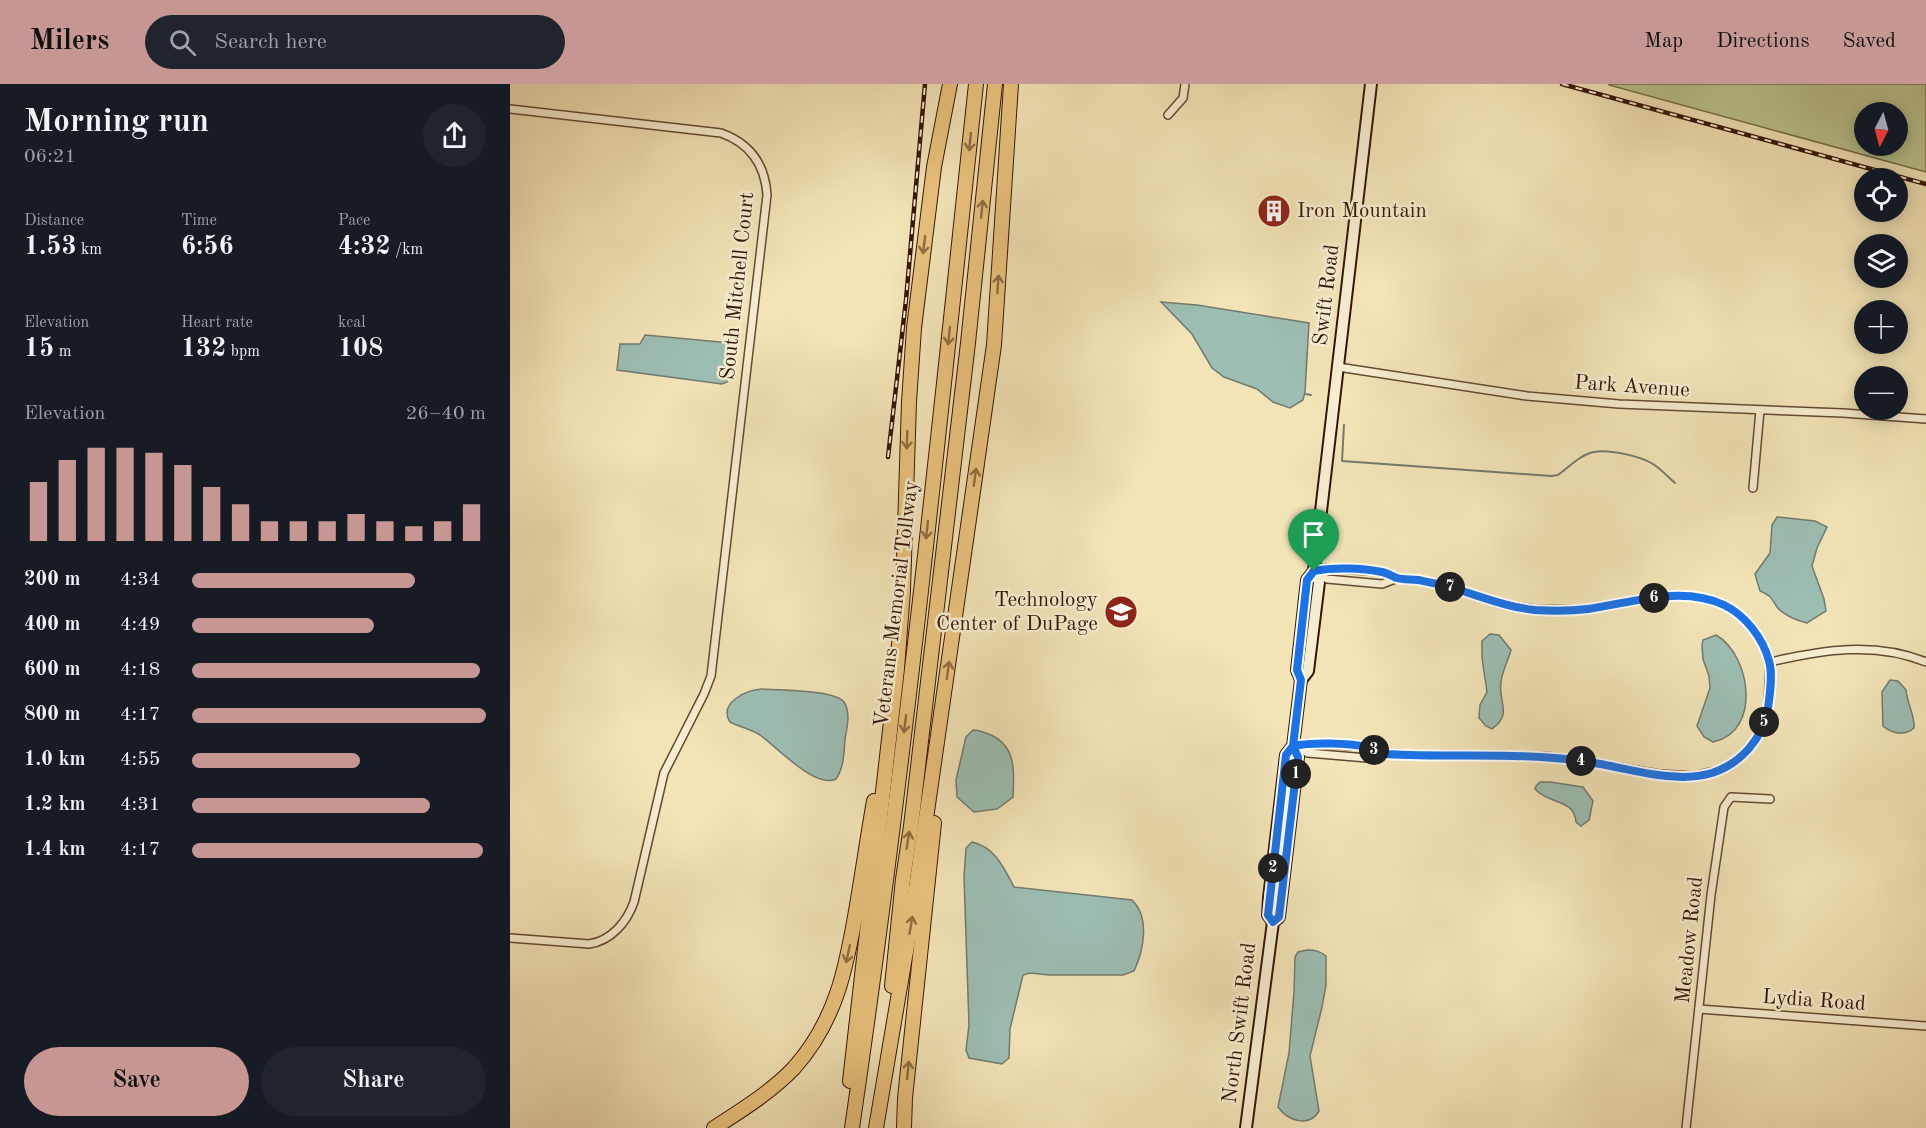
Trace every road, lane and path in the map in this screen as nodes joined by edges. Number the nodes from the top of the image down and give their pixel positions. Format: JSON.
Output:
{"nodes":[{"id":1,"x":950,"y":84,"type":"edge"},
{"id":2,"x":976,"y":84,"type":"edge"},
{"id":3,"x":995,"y":84,"type":"edge"},
{"id":4,"x":1011,"y":84,"type":"edge"},
{"id":5,"x":1185,"y":84,"type":"edge"},
{"id":6,"x":1371,"y":84,"type":"edge"},
{"id":7,"x":510,"y":109,"type":"edge"},
{"id":8,"x":1168,"y":115,"type":"dead end"},
{"id":9,"x":1338,"y":367,"type":"junction"},
{"id":10,"x":1760,"y":410,"type":"junction"},
{"id":11,"x":1926,"y":419,"type":"edge"},
{"id":12,"x":1753,"y":488,"type":"dead end"},
{"id":13,"x":1314,"y":571,"type":"junction"},
{"id":14,"x":1398,"y":578,"type":"junction"},
{"id":15,"x":1770,"y":662,"type":"junction"},
{"id":16,"x":1926,"y":662,"type":"edge"},
{"id":17,"x":897,"y":669,"type":"junction"},
{"id":18,"x":943,"y":705,"type":"junction"},
{"id":19,"x":1293,"y":746,"type":"junction"},
{"id":20,"x":1770,"y":800,"type":"dead end"},
{"id":21,"x":510,"y":938,"type":"edge"},
{"id":22,"x":1699,"y":1009,"type":"junction"},
{"id":23,"x":1926,"y":1026,"type":"edge"},
{"id":24,"x":714,"y":1128,"type":"edge"},
{"id":25,"x":845,"y":1128,"type":"edge"},
{"id":26,"x":852,"y":1128,"type":"edge"},
{"id":27,"x":876,"y":1128,"type":"edge"},
{"id":28,"x":904,"y":1128,"type":"edge"},
{"id":29,"x":1246,"y":1128,"type":"edge"},
{"id":30,"x":1686,"y":1128,"type":"edge"}],
"edges":[{"from":1,"to":17,"type":"highway","one_way":true},
{"from":2,"to":26,"type":"highway","name":"Veterans Memorial Tollway","one_way":true},
{"from":27,"to":3,"type":"highway","name":"Veterans Memorial Tollway","one_way":true},
{"from":18,"to":4,"type":"highway","one_way":true},
{"from":5,"to":8,"type":"street"},
{"from":6,"to":9,"type":"street","name":"Swift Road"},
{"from":7,"to":21,"type":"street","name":"South Mitchell Court"},
{"from":9,"to":10,"type":"street","name":"Park Avenue"},
{"from":9,"to":13,"type":"street","name":"Swift Road"},
{"from":10,"to":11,"type":"street","name":"Park Avenue"},
{"from":10,"to":12,"type":"street"},
{"from":13,"to":14,"type":"street"},
{"from":13,"to":14,"type":"street"},
{"from":13,"to":19,"type":"street","name":"North Swift Road"},
{"from":14,"to":15,"type":"street"},
{"from":15,"to":16,"type":"street"},
{"from":15,"to":19,"type":"street"},
{"from":17,"to":24,"type":"highway","one_way":true},
{"from":17,"to":25,"type":"highway"},
{"from":27,"to":18,"type":"highway","one_way":true},
{"from":28,"to":18,"type":"highway","one_way":true},
{"from":19,"to":29,"type":"street","name":"North Swift Road"},
{"from":20,"to":22,"type":"street","name":"Meadow Road"},
{"from":22,"to":23,"type":"street","name":"Lydia Road"},
{"from":22,"to":30,"type":"street","name":"Meadow Road"}]}
